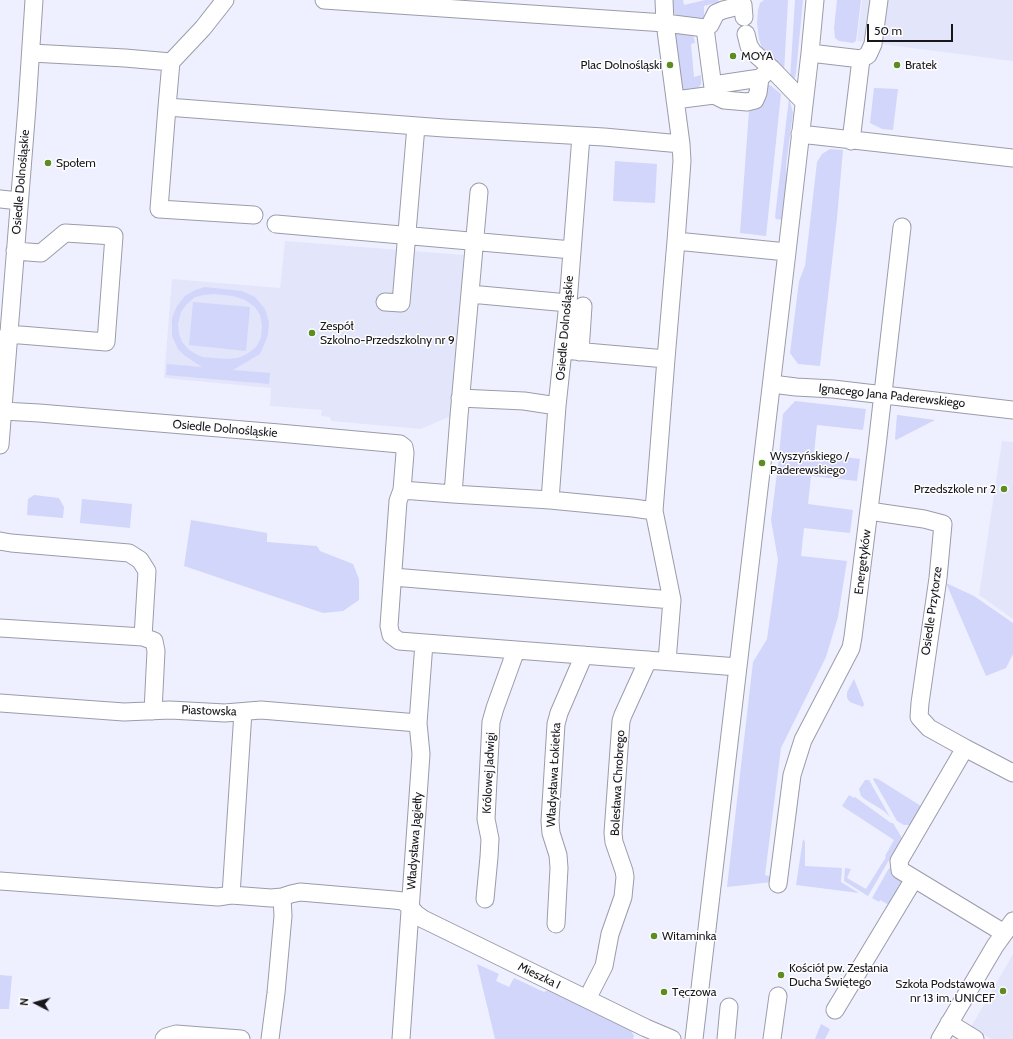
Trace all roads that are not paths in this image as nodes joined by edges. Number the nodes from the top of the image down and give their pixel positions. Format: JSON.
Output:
{"nodes":[{"id":1,"x":34,"y":0,"type":"edge"},
{"id":2,"x":225,"y":0,"type":"edge"},
{"id":3,"x":324,"y":0,"type":"edge"},
{"id":4,"x":664,"y":0,"type":"edge"},
{"id":5,"x":878,"y":0,"type":"edge"},
{"id":6,"x":815,"y":3,"type":"edge"},
{"id":7,"x":746,"y":7,"type":"edge"},
{"id":8,"x":665,"y":23,"type":"junction"},
{"id":9,"x":705,"y":28,"type":"junction"},
{"id":10,"x":746,"y":34,"type":"dead end"},
{"id":11,"x":31,"y":53,"type":"junction"},
{"id":12,"x":810,"y":53,"type":"junction"},
{"id":13,"x":861,"y":59,"type":"junction"},
{"id":14,"x":171,"y":62,"type":"junction"},
{"id":15,"x":765,"y":73,"type":"junction"},
{"id":16,"x":713,"y":90,"type":"junction"},
{"id":17,"x":675,"y":100,"type":"junction"},
{"id":18,"x":804,"y":102,"type":"junction"},
{"id":19,"x":167,"y":107,"type":"junction"},
{"id":20,"x":416,"y":126,"type":"junction"},
{"id":21,"x":800,"y":134,"type":"junction"},
{"id":22,"x":581,"y":136,"type":"junction"},
{"id":23,"x":851,"y":140,"type":"junction"},
{"id":24,"x":681,"y":144,"type":"junction"},
{"id":25,"x":1013,"y":158,"type":"edge"},
{"id":26,"x":479,"y":192,"type":"dead end"},
{"id":27,"x":0,"y":199,"type":"edge"},
{"id":28,"x":19,"y":200,"type":"junction"},
{"id":29,"x":254,"y":215,"type":"dead end"},
{"id":30,"x":276,"y":224,"type":"dead end"},
{"id":31,"x":902,"y":227,"type":"dead end"},
{"id":32,"x":407,"y":235,"type":"junction"},
{"id":33,"x":475,"y":241,"type":"junction"},
{"id":34,"x":676,"y":241,"type":"junction"},
{"id":35,"x":572,"y":250,"type":"junction"},
{"id":36,"x":15,"y":251,"type":"junction"},
{"id":37,"x":787,"y":252,"type":"junction"},
{"id":38,"x":470,"y":294,"type":"junction"},
{"id":39,"x":385,"y":302,"type":"dead end"},
{"id":40,"x":576,"y":304,"type":"junction"},
{"id":41,"x":8,"y":334,"type":"junction"},
{"id":42,"x":572,"y":351,"type":"junction"},
{"id":43,"x":666,"y":359,"type":"junction"},
{"id":44,"x":772,"y":384,"type":"junction"},
{"id":45,"x":883,"y":394,"type":"junction"},
{"id":46,"x":460,"y":398,"type":"junction"},
{"id":47,"x":558,"y":406,"type":"junction"},
{"id":48,"x":1013,"y":410,"type":"edge"},
{"id":49,"x":3,"y":411,"type":"junction"},
{"id":50,"x":0,"y":445,"type":"edge"},
{"id":51,"x":402,"y":490,"type":"junction"},
{"id":52,"x":453,"y":494,"type":"junction"},
{"id":53,"x":550,"y":500,"type":"junction"},
{"id":54,"x":654,"y":511,"type":"junction"},
{"id":55,"x":869,"y":511,"type":"junction"},
{"id":56,"x":0,"y":541,"type":"edge"},
{"id":57,"x":393,"y":577,"type":"junction"},
{"id":58,"x":672,"y":600,"type":"junction"},
{"id":59,"x":0,"y":628,"type":"edge"},
{"id":60,"x":143,"y":637,"type":"junction"},
{"id":61,"x":424,"y":643,"type":"junction"},
{"id":62,"x":516,"y":650,"type":"junction"},
{"id":63,"x":584,"y":655,"type":"junction"},
{"id":64,"x":648,"y":660,"type":"junction"},
{"id":65,"x":667,"y":660,"type":"junction"},
{"id":66,"x":738,"y":666,"type":"junction"},
{"id":67,"x":0,"y":703,"type":"edge"},
{"id":68,"x":153,"y":711,"type":"junction"},
{"id":69,"x":243,"y":712,"type":"junction"},
{"id":70,"x":418,"y":722,"type":"junction"},
{"id":71,"x":965,"y":748,"type":"junction"},
{"id":72,"x":1013,"y":773,"type":"edge"},
{"id":73,"x":914,"y":879,"type":"junction"},
{"id":74,"x":0,"y":882,"type":"edge"},
{"id":75,"x":778,"y":884,"type":"dead end"},
{"id":76,"x":231,"y":895,"type":"junction"},
{"id":77,"x":282,"y":897,"type":"junction"},
{"id":78,"x":485,"y":900,"type":"dead end"},
{"id":79,"x":410,"y":906,"type":"junction"},
{"id":80,"x":556,"y":924,"type":"dead end"},
{"id":81,"x":1008,"y":927,"type":"edge"},
{"id":82,"x":778,"y":996,"type":"dead end"},
{"id":83,"x":587,"y":999,"type":"junction"},
{"id":84,"x":729,"y":1006,"type":"dead end"},
{"id":85,"x":835,"y":1010,"type":"dead end"},
{"id":86,"x":949,"y":1024,"type":"junction"},
{"id":87,"x":644,"y":1034,"type":"edge"},
{"id":88,"x":164,"y":1039,"type":"edge"},
{"id":89,"x":241,"y":1039,"type":"edge"},
{"id":90,"x":270,"y":1039,"type":"edge"},
{"id":91,"x":401,"y":1039,"type":"edge"},
{"id":92,"x":672,"y":1039,"type":"edge"},
{"id":93,"x":694,"y":1039,"type":"edge"},
{"id":94,"x":726,"y":1039,"type":"edge"},
{"id":95,"x":772,"y":1039,"type":"edge"},
{"id":96,"x":940,"y":1039,"type":"edge"},
{"id":97,"x":975,"y":1039,"type":"edge"}],
"edges":[{"from":1,"to":11,"type":"street","name":"Osiedle Dolnośląskie"},
{"from":2,"to":14,"type":"street"},
{"from":3,"to":8,"type":"street"},
{"from":4,"to":8,"type":"street"},
{"from":5,"to":13,"type":"street"},
{"from":6,"to":12,"type":"street"},
{"from":7,"to":9,"type":"street"},
{"from":8,"to":9,"type":"street"},
{"from":8,"to":17,"type":"street"},
{"from":9,"to":16,"type":"street"},
{"from":10,"to":15,"type":"street"},
{"from":11,"to":14,"type":"street"},
{"from":11,"to":28,"type":"street","name":"Osiedle Dolnośląskie"},
{"from":12,"to":13,"type":"street"},
{"from":12,"to":18,"type":"street"},
{"from":13,"to":23,"type":"street"},
{"from":14,"to":19,"type":"street"},
{"from":15,"to":16,"type":"street"},
{"from":15,"to":18,"type":"street"},
{"from":16,"to":17,"type":"street"},
{"from":17,"to":24,"type":"street"},
{"from":18,"to":21,"type":"street"},
{"from":19,"to":20,"type":"street"},
{"from":19,"to":29,"type":"street"},
{"from":20,"to":22,"type":"street"},
{"from":20,"to":32,"type":"street"},
{"from":21,"to":23,"type":"street"},
{"from":21,"to":37,"type":"street"},
{"from":22,"to":24,"type":"street"},
{"from":22,"to":35,"type":"street","name":"Osiedle Dolnośląskie"},
{"from":23,"to":25,"type":"street"},
{"from":24,"to":34,"type":"street"},
{"from":26,"to":33,"type":"street"},
{"from":27,"to":28,"type":"street"},
{"from":28,"to":36,"type":"street","name":"Osiedle Dolnośląskie"},
{"from":30,"to":32,"type":"street"},
{"from":31,"to":45,"type":"street","name":"Energetyków"},
{"from":32,"to":33,"type":"street"},
{"from":32,"to":39,"type":"street"},
{"from":33,"to":35,"type":"street"},
{"from":33,"to":38,"type":"street"},
{"from":34,"to":37,"type":"street"},
{"from":34,"to":43,"type":"street"},
{"from":35,"to":40,"type":"street","name":"Osiedle Dolnośląskie"},
{"from":36,"to":41,"type":"street","name":"Osiedle Dolnośląskie"},
{"from":36,"to":41,"type":"street"},
{"from":37,"to":44,"type":"street"},
{"from":38,"to":40,"type":"street"},
{"from":38,"to":46,"type":"street"},
{"from":40,"to":42,"type":"street","name":"Osiedle Dolnośląskie"},
{"from":41,"to":49,"type":"street","name":"Osiedle Dolnośląskie"},
{"from":42,"to":43,"type":"street"},
{"from":42,"to":47,"type":"street","name":"Osiedle Dolnośląskie"},
{"from":43,"to":54,"type":"street"},
{"from":44,"to":45,"type":"street","name":"Ignacego Jana Paderewskiego"},
{"from":44,"to":66,"type":"street"},
{"from":45,"to":48,"type":"street","name":"Ignacego Jana Paderewskiego"},
{"from":45,"to":55,"type":"street","name":"Energetyków"},
{"from":46,"to":47,"type":"street"},
{"from":46,"to":52,"type":"street"},
{"from":47,"to":53,"type":"street","name":"Osiedle Dolnośląskie"},
{"from":49,"to":50,"type":"street","name":"Osiedle Dolnośląskie"},
{"from":49,"to":51,"type":"street","name":"Osiedle Dolnośląskie"},
{"from":51,"to":52,"type":"street"},
{"from":51,"to":57,"type":"street","name":"Osiedle Dolnośląskie"},
{"from":52,"to":53,"type":"street"},
{"from":53,"to":54,"type":"street"},
{"from":54,"to":58,"type":"street"},
{"from":55,"to":71,"type":"street","name":"Osiedle Przytorze"},
{"from":55,"to":75,"type":"street","name":"Energetyków"},
{"from":56,"to":60,"type":"street"},
{"from":57,"to":58,"type":"street"},
{"from":57,"to":61,"type":"street","name":"Osiedle Dolnośląskie"},
{"from":58,"to":65,"type":"street"},
{"from":59,"to":60,"type":"street"},
{"from":60,"to":68,"type":"street"},
{"from":61,"to":62,"type":"street"},
{"from":61,"to":70,"type":"street","name":"Władysława Jagiełły"},
{"from":62,"to":63,"type":"street"},
{"from":62,"to":78,"type":"street","name":"Królowej Jadwigi"},
{"from":63,"to":64,"type":"street"},
{"from":63,"to":80,"type":"street","name":"Władysława Łokietka"},
{"from":64,"to":65,"type":"street"},
{"from":64,"to":83,"type":"street","name":"Bolesława Chrobrego"},
{"from":65,"to":66,"type":"street"},
{"from":66,"to":93,"type":"street"},
{"from":67,"to":68,"type":"street","name":"Piastowska"},
{"from":68,"to":69,"type":"street","name":"Piastowska"},
{"from":69,"to":70,"type":"street","name":"Piastowska"},
{"from":69,"to":76,"type":"street"},
{"from":70,"to":79,"type":"street","name":"Władysława Jagiełły"},
{"from":71,"to":72,"type":"street","name":"Osiedle Przytorze"},
{"from":71,"to":73,"type":"street"},
{"from":73,"to":81,"type":"street"},
{"from":73,"to":85,"type":"street"},
{"from":74,"to":76,"type":"street"},
{"from":76,"to":77,"type":"street"},
{"from":77,"to":79,"type":"street"},
{"from":77,"to":90,"type":"street"},
{"from":79,"to":83,"type":"street","name":"Mieszka I"},
{"from":79,"to":91,"type":"street","name":"Władysława Jagiełły"},
{"from":81,"to":86,"type":"street"},
{"from":82,"to":95,"type":"street"},
{"from":83,"to":87,"type":"street","name":"Mieszka I"},
{"from":84,"to":94,"type":"street"},
{"from":86,"to":96,"type":"street"},
{"from":86,"to":97,"type":"street"},
{"from":87,"to":92,"type":"street","name":"Mieszka I"},
{"from":88,"to":89,"type":"street"}]}
